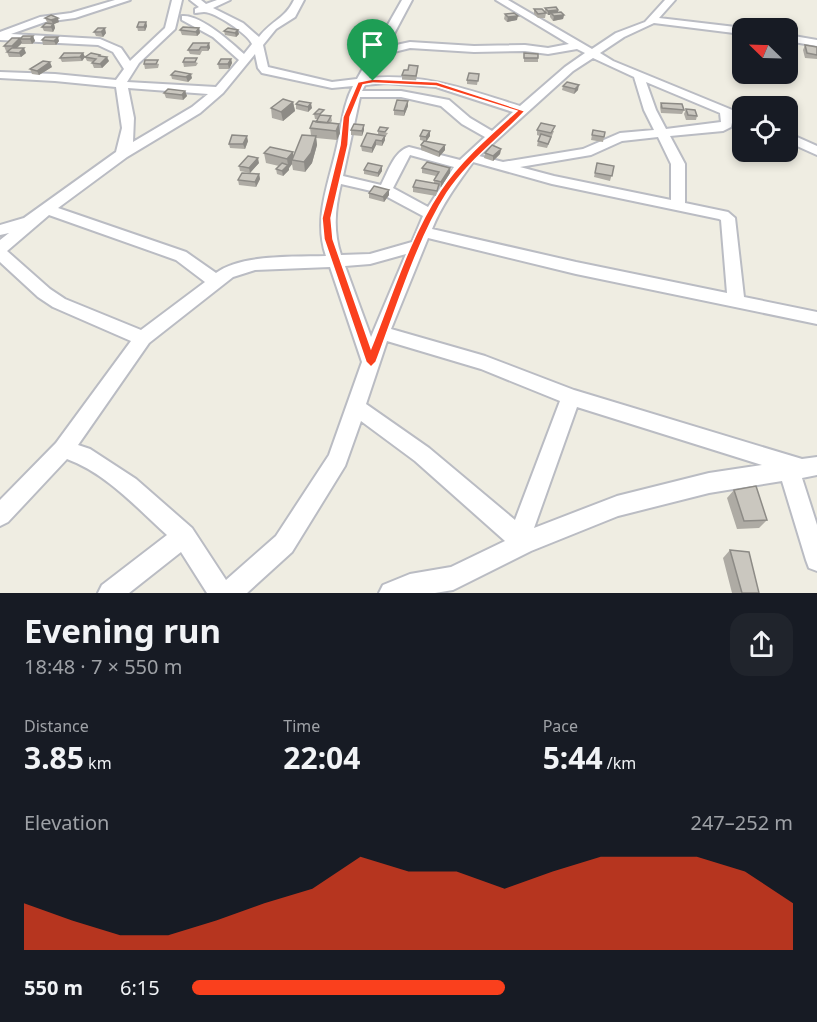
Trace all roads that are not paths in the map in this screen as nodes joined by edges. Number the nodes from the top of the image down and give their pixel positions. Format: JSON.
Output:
{"nodes":[{"id":1,"x":125,"y":0,"type":"edge"},
{"id":2,"x":177,"y":0,"type":"edge"},
{"id":3,"x":195,"y":0,"type":"edge"},
{"id":4,"x":225,"y":0,"type":"edge"},
{"id":5,"x":299,"y":0,"type":"edge"},
{"id":6,"x":406,"y":0,"type":"edge"},
{"id":7,"x":501,"y":0,"type":"edge"},
{"id":8,"x":669,"y":0,"type":"edge"},
{"id":9,"x":204,"y":8,"type":"junction"},
{"id":10,"x":185,"y":18,"type":"junction"},
{"id":11,"x":653,"y":20,"type":"junction"},
{"id":12,"x":170,"y":30,"type":"junction"},
{"id":13,"x":732,"y":30,"type":"edge"},
{"id":14,"x":0,"y":36,"type":"edge"},
{"id":15,"x":798,"y":40,"type":"edge"},
{"id":16,"x":259,"y":42,"type":"junction"},
{"id":17,"x":817,"y":44,"type":"edge"},
{"id":18,"x":586,"y":49,"type":"junction"},
{"id":19,"x":380,"y":52,"type":"junction"},
{"id":20,"x":244,"y":59,"type":"junction"},
{"id":21,"x":129,"y":68,"type":"junction"},
{"id":22,"x":0,"y":75,"type":"edge"},
{"id":23,"x":24,"y":75,"type":"junction"},
{"id":24,"x":639,"y":78,"type":"junction"},
{"id":25,"x":122,"y":86,"type":"junction"},
{"id":26,"x":0,"y":87,"type":"edge"},
{"id":27,"x":357,"y":89,"type":"junction"},
{"id":28,"x":219,"y":91,"type":"junction"},
{"id":29,"x":522,"y":111,"type":"junction"},
{"id":30,"x":726,"y":111,"type":"junction"},
{"id":31,"x":732,"y":114,"type":"edge"},
{"id":32,"x":661,"y":132,"type":"junction"},
{"id":33,"x":493,"y":137,"type":"junction"},
{"id":34,"x":798,"y":142,"type":"edge"},
{"id":35,"x":817,"y":151,"type":"edge"},
{"id":36,"x":122,"y":154,"type":"junction"},
{"id":37,"x":467,"y":161,"type":"junction"},
{"id":38,"x":502,"y":166,"type":"junction"},
{"id":39,"x":334,"y":178,"type":"junction"},
{"id":40,"x":385,"y":190,"type":"junction"},
{"id":41,"x":678,"y":205,"type":"junction"},
{"id":42,"x":47,"y":209,"type":"junction"},
{"id":43,"x":431,"y":214,"type":"junction"},
{"id":44,"x":29,"y":222,"type":"junction"},
{"id":45,"x":0,"y":230,"type":"edge"},
{"id":46,"x":421,"y":238,"type":"junction"},
{"id":47,"x":0,"y":251,"type":"edge"},
{"id":48,"x":336,"y":261,"type":"junction"},
{"id":49,"x":216,"y":282,"type":"junction"},
{"id":50,"x":736,"y":301,"type":"junction"},
{"id":51,"x":817,"y":318,"type":"edge"},
{"id":52,"x":381,"y":333,"type":"junction"},
{"id":53,"x":143,"y":338,"type":"junction"},
{"id":54,"x":371,"y":362,"type":"junction"},
{"id":55,"x":571,"y":397,"type":"junction"},
{"id":56,"x":356,"y":408,"type":"junction"},
{"id":57,"x":63,"y":449,"type":"junction"},
{"id":58,"x":803,"y":468,"type":"edge"},
{"id":59,"x":0,"y":515,"type":"edge"},
{"id":60,"x":184,"y":536,"type":"junction"},
{"id":61,"x":522,"y":541,"type":"junction"},
{"id":62,"x":817,"y":560,"type":"edge"},
{"id":63,"x":431,"y":588,"type":"edge"},
{"id":64,"x":110,"y":593,"type":"edge"},
{"id":65,"x":221,"y":593,"type":"edge"},
{"id":66,"x":230,"y":593,"type":"edge"},
{"id":67,"x":391,"y":593,"type":"edge"}],
"edges":[{"from":1,"to":14,"type":"street"},
{"from":2,"to":12,"type":"street"},
{"from":3,"to":9,"type":"street"},
{"from":4,"to":9,"type":"street"},
{"from":5,"to":16,"type":"street"},
{"from":6,"to":19,"type":"street"},
{"from":7,"to":18,"type":"street"},
{"from":8,"to":11,"type":"street"},
{"from":9,"to":10,"type":"street"},
{"from":9,"to":16,"type":"street"},
{"from":10,"to":12,"type":"street"},
{"from":10,"to":20,"type":"street"},
{"from":11,"to":13,"type":"street"},
{"from":11,"to":18,"type":"street"},
{"from":12,"to":21,"type":"street"},
{"from":14,"to":21,"type":"street"},
{"from":15,"to":17,"type":"street"},
{"from":16,"to":20,"type":"street"},
{"from":16,"to":27,"type":"street"},
{"from":18,"to":19,"type":"street"},
{"from":18,"to":24,"type":"street"},
{"from":18,"to":29,"type":"street"},
{"from":19,"to":27,"type":"street"},
{"from":20,"to":28,"type":"street"},
{"from":21,"to":25,"type":"street"},
{"from":22,"to":23,"type":"street"},
{"from":23,"to":25,"type":"street"},
{"from":23,"to":26,"type":"street"},
{"from":24,"to":30,"type":"street"},
{"from":24,"to":32,"type":"street"},
{"from":25,"to":28,"type":"street"},
{"from":25,"to":36,"type":"street"},
{"from":27,"to":29,"type":"street"},
{"from":27,"to":33,"type":"street"},
{"from":27,"to":39,"type":"street"},
{"from":28,"to":36,"type":"street"},
{"from":29,"to":33,"type":"street"},
{"from":30,"to":31,"type":"street"},
{"from":30,"to":32,"type":"street"},
{"from":32,"to":38,"type":"street"},
{"from":32,"to":41,"type":"street"},
{"from":33,"to":37,"type":"street"},
{"from":34,"to":35,"type":"street"},
{"from":36,"to":42,"type":"street"},
{"from":37,"to":38,"type":"street"},
{"from":37,"to":40,"type":"street"},
{"from":37,"to":43,"type":"street"},
{"from":38,"to":41,"type":"street"},
{"from":39,"to":40,"type":"street"},
{"from":39,"to":48,"type":"street"},
{"from":40,"to":43,"type":"street"},
{"from":41,"to":50,"type":"street"},
{"from":42,"to":44,"type":"street"},
{"from":42,"to":49,"type":"street"},
{"from":43,"to":46,"type":"street"},
{"from":44,"to":45,"type":"street"},
{"from":44,"to":47,"type":"street"},
{"from":46,"to":48,"type":"street"},
{"from":46,"to":50,"type":"street"},
{"from":46,"to":52,"type":"street"},
{"from":47,"to":53,"type":"street"},
{"from":48,"to":49,"type":"street"},
{"from":48,"to":54,"type":"street"},
{"from":49,"to":53,"type":"street"},
{"from":50,"to":51,"type":"street"},
{"from":52,"to":54,"type":"street"},
{"from":52,"to":55,"type":"street"},
{"from":53,"to":57,"type":"street"},
{"from":54,"to":56,"type":"street"},
{"from":55,"to":58,"type":"street"},
{"from":55,"to":61,"type":"street"},
{"from":56,"to":61,"type":"street"},
{"from":56,"to":66,"type":"street"},
{"from":57,"to":59,"type":"street"},
{"from":57,"to":60,"type":"street"},
{"from":58,"to":61,"type":"street"},
{"from":58,"to":62,"type":"street"},
{"from":60,"to":64,"type":"street"},
{"from":60,"to":65,"type":"street"},
{"from":61,"to":63,"type":"street"},
{"from":63,"to":67,"type":"street"}]}
